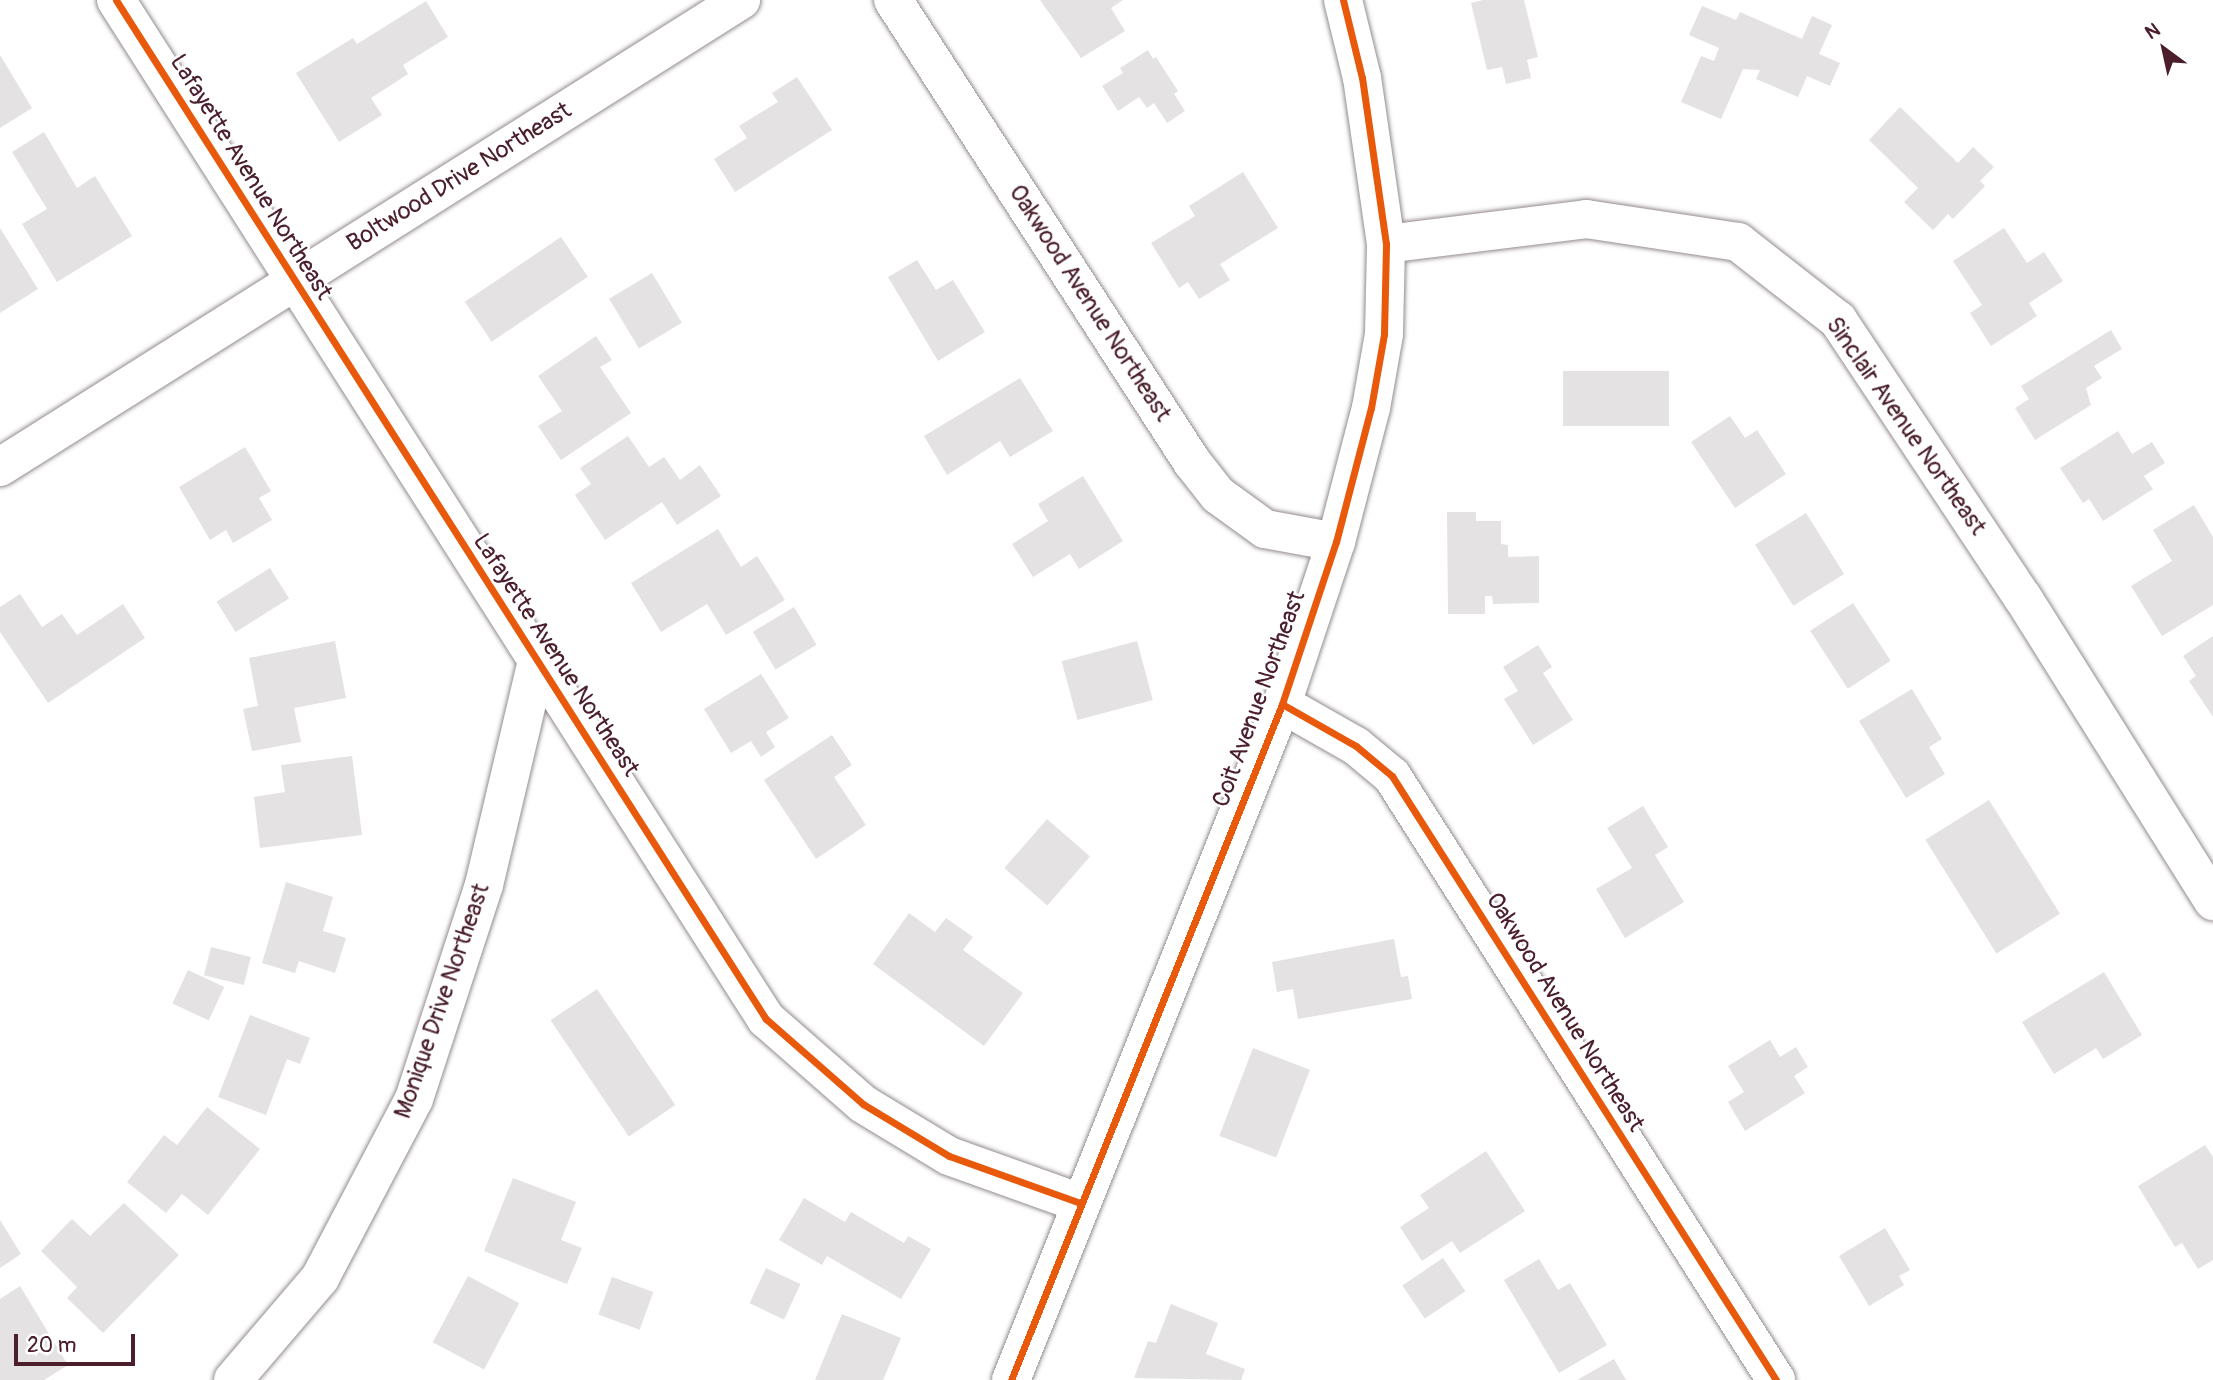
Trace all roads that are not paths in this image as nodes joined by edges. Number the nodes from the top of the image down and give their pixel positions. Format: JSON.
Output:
{"nodes":[{"id":1,"x":116,"y":0,"type":"edge"},
{"id":2,"x":741,"y":0,"type":"edge"},
{"id":3,"x":893,"y":0,"type":"edge"},
{"id":4,"x":1343,"y":0,"type":"edge"},
{"id":5,"x":1386,"y":244,"type":"junction"},
{"id":6,"x":294,"y":280,"type":"junction"},
{"id":7,"x":0,"y":467,"type":"edge"},
{"id":8,"x":1336,"y":542,"type":"junction"},
{"id":9,"x":537,"y":660,"type":"junction"},
{"id":10,"x":1282,"y":704,"type":"junction"},
{"id":11,"x":2213,"y":901,"type":"edge"},
{"id":12,"x":1080,"y":1203,"type":"junction"},
{"id":13,"x":233,"y":1380,"type":"edge"},
{"id":14,"x":1011,"y":1380,"type":"edge"},
{"id":15,"x":1776,"y":1380,"type":"edge"}],
"edges":[{"from":1,"to":6,"type":"street","name":"Lafayette Avenue Northeast"},
{"from":2,"to":6,"type":"street","name":"Boltwood Drive Northeast"},
{"from":3,"to":8,"type":"street","name":"Oakwood Avenue Northeast"},
{"from":4,"to":5,"type":"street","name":"Coit Avenue Northeast"},
{"from":5,"to":8,"type":"street","name":"Coit Avenue Northeast"},
{"from":5,"to":11,"type":"street","name":"Sinclair Avenue Northeast"},
{"from":6,"to":7,"type":"street","name":"Boltwood Drive Northeast"},
{"from":6,"to":9,"type":"street","name":"Lafayette Avenue Northeast"},
{"from":8,"to":10,"type":"street","name":"Coit Avenue Northeast"},
{"from":9,"to":12,"type":"street","name":"Lafayette Avenue Northeast"},
{"from":9,"to":13,"type":"street","name":"Monique Drive Northeast"},
{"from":10,"to":12,"type":"street","name":"Coit Avenue Northeast"},
{"from":10,"to":15,"type":"street","name":"Oakwood Avenue Northeast"},
{"from":12,"to":14,"type":"street","name":"Coit Avenue Northeast"}]}
